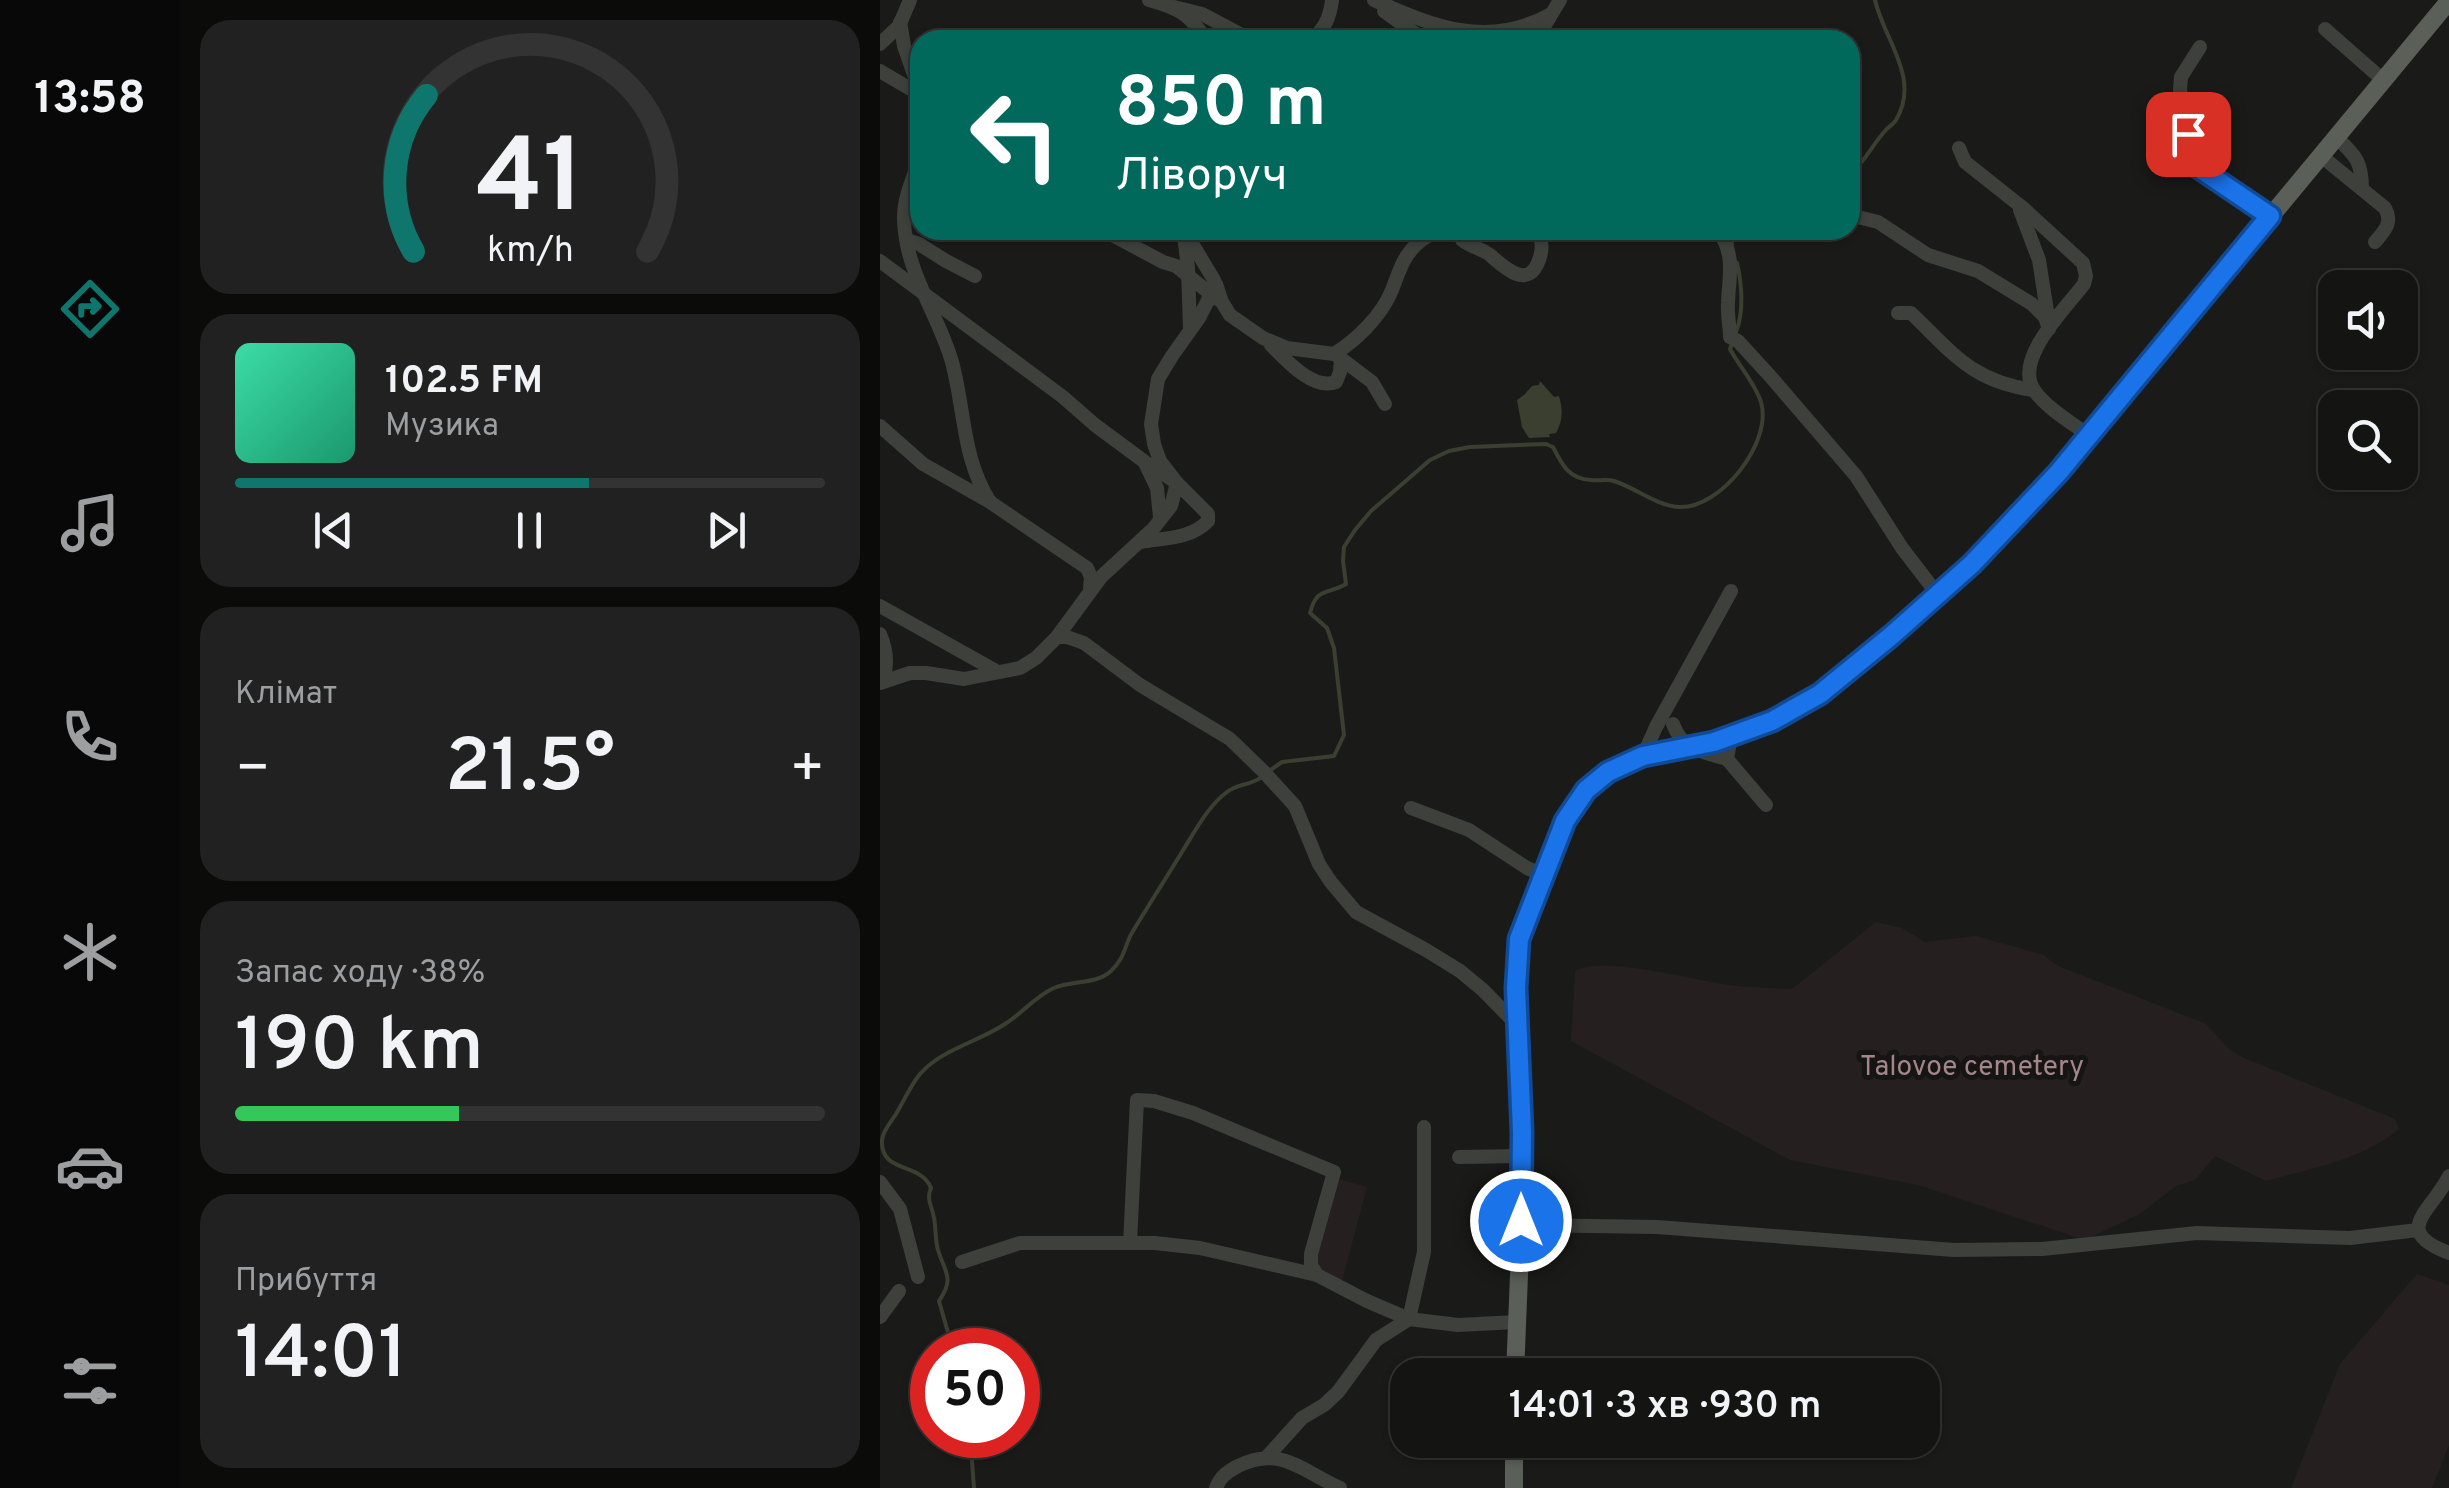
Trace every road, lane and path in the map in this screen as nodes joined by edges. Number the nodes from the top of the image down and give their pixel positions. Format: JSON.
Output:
{"nodes":[{"id":1,"x":910,"y":0,"type":"edge"},
{"id":2,"x":1148,"y":0,"type":"edge"},
{"id":3,"x":1332,"y":0,"type":"edge"},
{"id":4,"x":1373,"y":0,"type":"edge"},
{"id":5,"x":1560,"y":0,"type":"edge"},
{"id":6,"x":2449,"y":1,"type":"edge"},
{"id":7,"x":1192,"y":11,"type":"edge"},
{"id":8,"x":1551,"y":14,"type":"junction"},
{"id":9,"x":900,"y":22,"type":"junction"},
{"id":10,"x":2325,"y":29,"type":"dead end"},
{"id":11,"x":1231,"y":30,"type":"edge"},
{"id":12,"x":1321,"y":30,"type":"edge"},
{"id":13,"x":1409,"y":30,"type":"edge"},
{"id":14,"x":1463,"y":30,"type":"edge"},
{"id":15,"x":1516,"y":30,"type":"edge"},
{"id":16,"x":1544,"y":30,"type":"edge"},
{"id":17,"x":880,"y":44,"type":"edge"},
{"id":18,"x":2200,"y":47,"type":"dead end"},
{"id":19,"x":910,"y":64,"type":"edge"},
{"id":20,"x":880,"y":71,"type":"edge"},
{"id":21,"x":2383,"y":80,"type":"junction"},
{"id":22,"x":910,"y":88,"type":"edge"},
{"id":23,"x":2336,"y":136,"type":"junction"},
{"id":24,"x":1959,"y":148,"type":"dead end"},
{"id":25,"x":2320,"y":156,"type":"junction"},
{"id":26,"x":910,"y":184,"type":"edge"},
{"id":27,"x":2362,"y":189,"type":"junction"},
{"id":28,"x":2016,"y":203,"type":"junction"},
{"id":29,"x":2270,"y":216,"type":"junction"},
{"id":30,"x":1860,"y":218,"type":"edge"},
{"id":31,"x":907,"y":240,"type":"junction"},
{"id":32,"x":1122,"y":240,"type":"edge"},
{"id":33,"x":1185,"y":240,"type":"edge"},
{"id":34,"x":1190,"y":240,"type":"edge"},
{"id":35,"x":1412,"y":240,"type":"edge"},
{"id":36,"x":1462,"y":240,"type":"edge"},
{"id":37,"x":1541,"y":240,"type":"edge"},
{"id":38,"x":1723,"y":240,"type":"edge"},
{"id":39,"x":2375,"y":242,"type":"dead end"},
{"id":40,"x":880,"y":262,"type":"edge"},
{"id":41,"x":1189,"y":274,"type":"junction"},
{"id":42,"x":975,"y":276,"type":"dead end"},
{"id":43,"x":923,"y":292,"type":"junction"},
{"id":44,"x":1221,"y":304,"type":"junction"},
{"id":45,"x":1898,"y":312,"type":"dead end"},
{"id":46,"x":2050,"y":329,"type":"junction"},
{"id":47,"x":1190,"y":330,"type":"junction"},
{"id":48,"x":1263,"y":338,"type":"junction"},
{"id":49,"x":1338,"y":356,"type":"junction"},
{"id":50,"x":2034,"y":390,"type":"junction"},
{"id":51,"x":1385,"y":404,"type":"dead end"},
{"id":52,"x":880,"y":426,"type":"edge"},
{"id":53,"x":2088,"y":435,"type":"junction"},
{"id":54,"x":1145,"y":462,"type":"junction"},
{"id":55,"x":1177,"y":483,"type":"junction"},
{"id":56,"x":990,"y":502,"type":"junction"},
{"id":57,"x":1160,"y":517,"type":"junction"},
{"id":58,"x":1139,"y":542,"type":"junction"},
{"id":59,"x":1090,"y":590,"type":"junction"},
{"id":60,"x":1731,"y":591,"type":"dead end"},
{"id":61,"x":1938,"y":595,"type":"junction"},
{"id":62,"x":880,"y":606,"type":"edge"},
{"id":63,"x":1073,"y":615,"type":"junction"},
{"id":64,"x":880,"y":634,"type":"edge"},
{"id":65,"x":1056,"y":638,"type":"junction"},
{"id":66,"x":1084,"y":643,"type":"junction"},
{"id":67,"x":998,"y":672,"type":"junction"},
{"id":68,"x":881,"y":682,"type":"edge"},
{"id":69,"x":1673,"y":724,"type":"dead end"},
{"id":70,"x":1656,"y":727,"type":"junction"},
{"id":71,"x":1731,"y":736,"type":"junction"},
{"id":72,"x":1682,"y":749,"type":"junction"},
{"id":73,"x":1643,"y":756,"type":"junction"},
{"id":74,"x":1727,"y":759,"type":"junction"},
{"id":75,"x":1766,"y":805,"type":"dead end"},
{"id":76,"x":1410,"y":808,"type":"dead end"},
{"id":77,"x":1543,"y":875,"type":"junction"},
{"id":78,"x":1518,"y":1025,"type":"junction"},
{"id":79,"x":1424,"y":1127,"type":"dead end"},
{"id":80,"x":1460,"y":1156,"type":"dead end"},
{"id":81,"x":1522,"y":1156,"type":"junction"},
{"id":82,"x":2449,"y":1176,"type":"edge"},
{"id":83,"x":880,"y":1182,"type":"edge"},
{"id":84,"x":1521,"y":1226,"type":"junction"},
{"id":85,"x":2418,"y":1230,"type":"junction"},
{"id":86,"x":1130,"y":1243,"type":"junction"},
{"id":87,"x":2449,"y":1253,"type":"edge"},
{"id":88,"x":962,"y":1262,"type":"dead end"},
{"id":89,"x":1317,"y":1275,"type":"junction"},
{"id":90,"x":918,"y":1277,"type":"dead end"},
{"id":91,"x":899,"y":1291,"type":"dead end"},
{"id":92,"x":880,"y":1317,"type":"edge"},
{"id":93,"x":1409,"y":1319,"type":"junction"},
{"id":94,"x":1517,"y":1322,"type":"junction"},
{"id":95,"x":1516,"y":1358,"type":"edge"},
{"id":96,"x":1274,"y":1454,"type":"junction"},
{"id":97,"x":1514,"y":1458,"type":"edge"},
{"id":98,"x":1216,"y":1488,"type":"edge"},
{"id":99,"x":1340,"y":1488,"type":"edge"},
{"id":100,"x":1514,"y":1488,"type":"edge"}],
"edges":[{"from":1,"to":9,"type":"street"},
{"from":2,"to":7,"type":"street"},
{"from":3,"to":12,"type":"street"},
{"from":4,"to":13,"type":"street"},
{"from":4,"to":14,"type":"street"},
{"from":5,"to":8,"type":"street"},
{"from":6,"to":21,"type":"main road"},
{"from":7,"to":11,"type":"street"},
{"from":8,"to":15,"type":"street"},
{"from":8,"to":16,"type":"street"},
{"from":9,"to":17,"type":"street"},
{"from":9,"to":19,"type":"street"},
{"from":10,"to":21,"type":"street"},
{"from":18,"to":29,"type":"street"},
{"from":20,"to":22,"type":"street"},
{"from":21,"to":23,"type":"main road"},
{"from":23,"to":25,"type":"main road"},
{"from":23,"to":27,"type":"street"},
{"from":24,"to":28,"type":"street"},
{"from":25,"to":27,"type":"street"},
{"from":25,"to":29,"type":"main road"},
{"from":26,"to":31,"type":"street"},
{"from":27,"to":39,"type":"street"},
{"from":28,"to":46,"type":"street"},
{"from":28,"to":46,"type":"street"},
{"from":29,"to":53,"type":"main road"},
{"from":30,"to":46,"type":"street"},
{"from":31,"to":42,"type":"street"},
{"from":31,"to":43,"type":"street"},
{"from":32,"to":41,"type":"street"},
{"from":33,"to":41,"type":"street"},
{"from":34,"to":44,"type":"street"},
{"from":35,"to":49,"type":"street"},
{"from":36,"to":37,"type":"street"},
{"from":38,"to":61,"type":"street"},
{"from":40,"to":43,"type":"street"},
{"from":41,"to":44,"type":"street"},
{"from":41,"to":47,"type":"street"},
{"from":43,"to":54,"type":"street"},
{"from":43,"to":56,"type":"street"},
{"from":44,"to":47,"type":"street"},
{"from":44,"to":47,"type":"street"},
{"from":44,"to":48,"type":"street"},
{"from":45,"to":50,"type":"street"},
{"from":46,"to":50,"type":"street"},
{"from":47,"to":55,"type":"street"},
{"from":48,"to":49,"type":"street"},
{"from":48,"to":49,"type":"street"},
{"from":49,"to":51,"type":"street"},
{"from":50,"to":53,"type":"street"},
{"from":52,"to":56,"type":"street"},
{"from":53,"to":61,"type":"main road"},
{"from":54,"to":55,"type":"street"},
{"from":54,"to":57,"type":"street"},
{"from":55,"to":57,"type":"street"},
{"from":55,"to":58,"type":"street"},
{"from":56,"to":59,"type":"street"},
{"from":57,"to":58,"type":"street"},
{"from":58,"to":59,"type":"street"},
{"from":59,"to":63,"type":"street"},
{"from":60,"to":70,"type":"street"},
{"from":61,"to":71,"type":"main road"},
{"from":62,"to":67,"type":"street"},
{"from":63,"to":65,"type":"street"},
{"from":63,"to":66,"type":"street"},
{"from":64,"to":68,"type":"street"},
{"from":65,"to":66,"type":"street"},
{"from":65,"to":67,"type":"street"},
{"from":66,"to":78,"type":"street"},
{"from":67,"to":68,"type":"street"},
{"from":69,"to":72,"type":"street"},
{"from":70,"to":72,"type":"street"},
{"from":70,"to":73,"type":"street"},
{"from":71,"to":72,"type":"main road"},
{"from":71,"to":74,"type":"street"},
{"from":72,"to":73,"type":"main road"},
{"from":72,"to":74,"type":"street"},
{"from":73,"to":77,"type":"main road"},
{"from":74,"to":75,"type":"street"},
{"from":76,"to":77,"type":"street"},
{"from":77,"to":78,"type":"main road"},
{"from":78,"to":81,"type":"main road"},
{"from":79,"to":93,"type":"street"},
{"from":80,"to":81,"type":"street"},
{"from":81,"to":84,"type":"main road"},
{"from":82,"to":85,"type":"street"},
{"from":83,"to":90,"type":"street"},
{"from":84,"to":85,"type":"street"},
{"from":84,"to":94,"type":"main road"},
{"from":85,"to":87,"type":"street"},
{"from":86,"to":88,"type":"street"},
{"from":86,"to":89,"type":"street"},
{"from":86,"to":89,"type":"street"},
{"from":89,"to":93,"type":"street"},
{"from":91,"to":92,"type":"street"},
{"from":93,"to":94,"type":"street"},
{"from":93,"to":96,"type":"street"},
{"from":94,"to":95,"type":"main road"},
{"from":96,"to":98,"type":"street"},
{"from":96,"to":99,"type":"street"},
{"from":97,"to":100,"type":"main road"}]}
